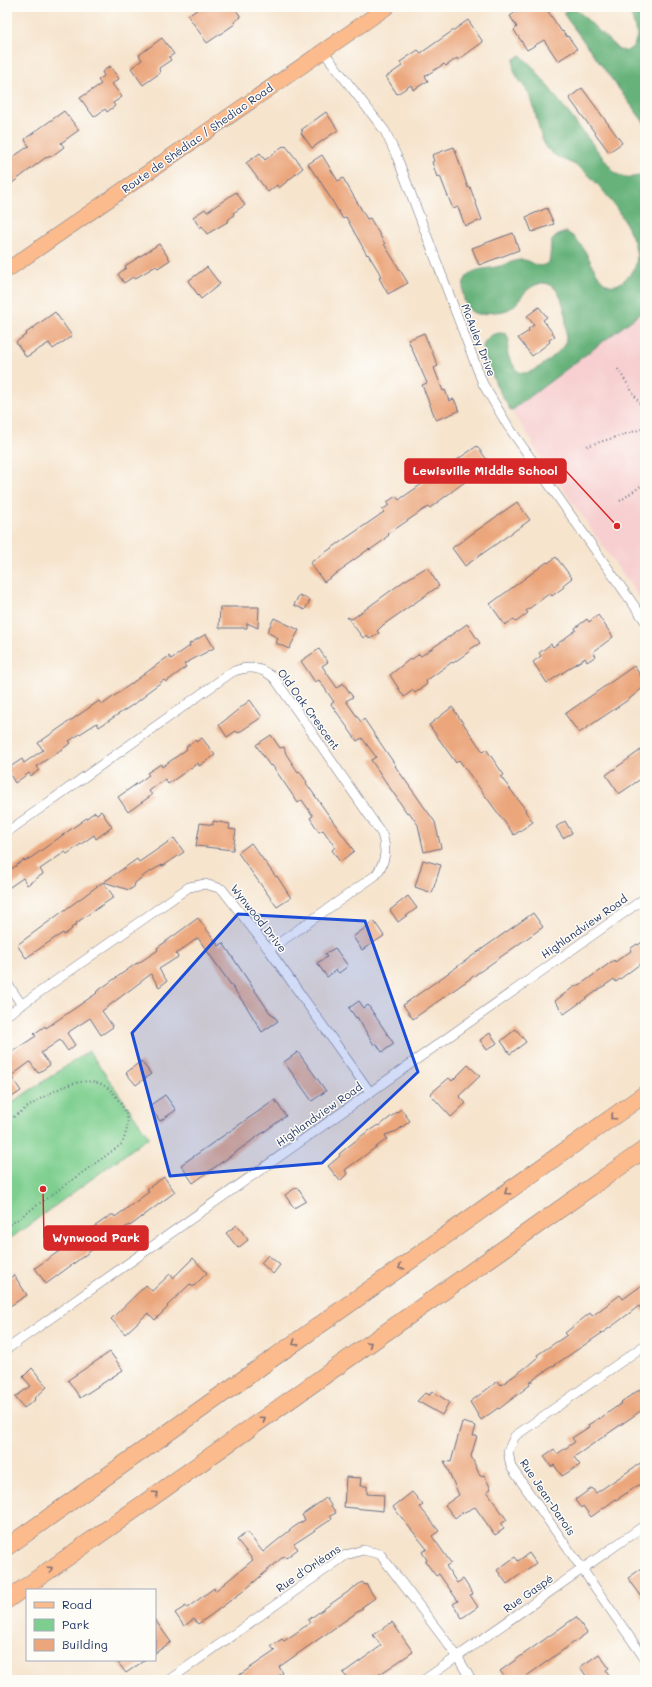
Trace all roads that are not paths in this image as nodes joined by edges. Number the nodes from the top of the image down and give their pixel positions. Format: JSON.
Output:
{"nodes":[{"id":1,"x":387,"y":7,"type":"edge"},
{"id":2,"x":323,"y":50,"type":"junction"},
{"id":3,"x":7,"y":270,"type":"edge"},
{"id":4,"x":645,"y":621,"type":"edge"},
{"id":5,"x":7,"y":832,"type":"edge"},
{"id":6,"x":645,"y":898,"type":"edge"},
{"id":7,"x":269,"y":950,"type":"junction"},
{"id":8,"x":7,"y":982,"type":"edge"},
{"id":9,"x":22,"y":1005,"type":"junction"},
{"id":10,"x":7,"y":1016,"type":"edge"},
{"id":11,"x":370,"y":1092,"type":"junction"},
{"id":12,"x":645,"y":1094,"type":"edge"},
{"id":13,"x":645,"y":1149,"type":"edge"},
{"id":14,"x":645,"y":1345,"type":"edge"},
{"id":15,"x":7,"y":1349,"type":"edge"},
{"id":16,"x":645,"y":1525,"type":"edge"},
{"id":17,"x":7,"y":1547,"type":"edge"},
{"id":18,"x":582,"y":1569,"type":"junction"},
{"id":19,"x":7,"y":1600,"type":"edge"},
{"id":20,"x":457,"y":1656,"type":"junction"},
{"id":21,"x":645,"y":1659,"type":"edge"},
{"id":22,"x":169,"y":1680,"type":"edge"},
{"id":23,"x":424,"y":1680,"type":"edge"},
{"id":24,"x":471,"y":1680,"type":"edge"}],
"edges":[{"from":1,"to":2,"type":"main road","name":"Route de Shédiac / Shediac Road"},
{"from":2,"to":3,"type":"main road","name":"Route de Shédiac / Shediac Road"},
{"from":2,"to":4,"type":"street","name":"McAuley Drive"},
{"from":5,"to":7,"type":"street","name":"Old Oak Crescent"},
{"from":6,"to":11,"type":"street","name":"Highlandview Road"},
{"from":7,"to":9,"type":"street","name":"Wynwood Drive"},
{"from":7,"to":11,"type":"street","name":"Wynwood Drive"},
{"from":8,"to":9,"type":"street"},
{"from":9,"to":10,"type":"street","name":"Wynwood Drive"},
{"from":11,"to":15,"type":"street","name":"Highlandview Road"},
{"from":12,"to":17,"type":"highway","one_way":true},
{"from":19,"to":13,"type":"highway","one_way":true},
{"from":14,"to":18,"type":"street","name":"Rue Jean-Darois"},
{"from":16,"to":18,"type":"street","name":"Rue Gaspé"},
{"from":18,"to":20,"type":"street","name":"Rue Gaspé"},
{"from":18,"to":21,"type":"street","name":"Rue Jean-Darois"},
{"from":20,"to":22,"type":"street","name":"Rue d'Orléans"},
{"from":20,"to":23,"type":"street","name":"Rue Gaspé"},
{"from":20,"to":24,"type":"street","name":"Rue d'Orléans"}]}
